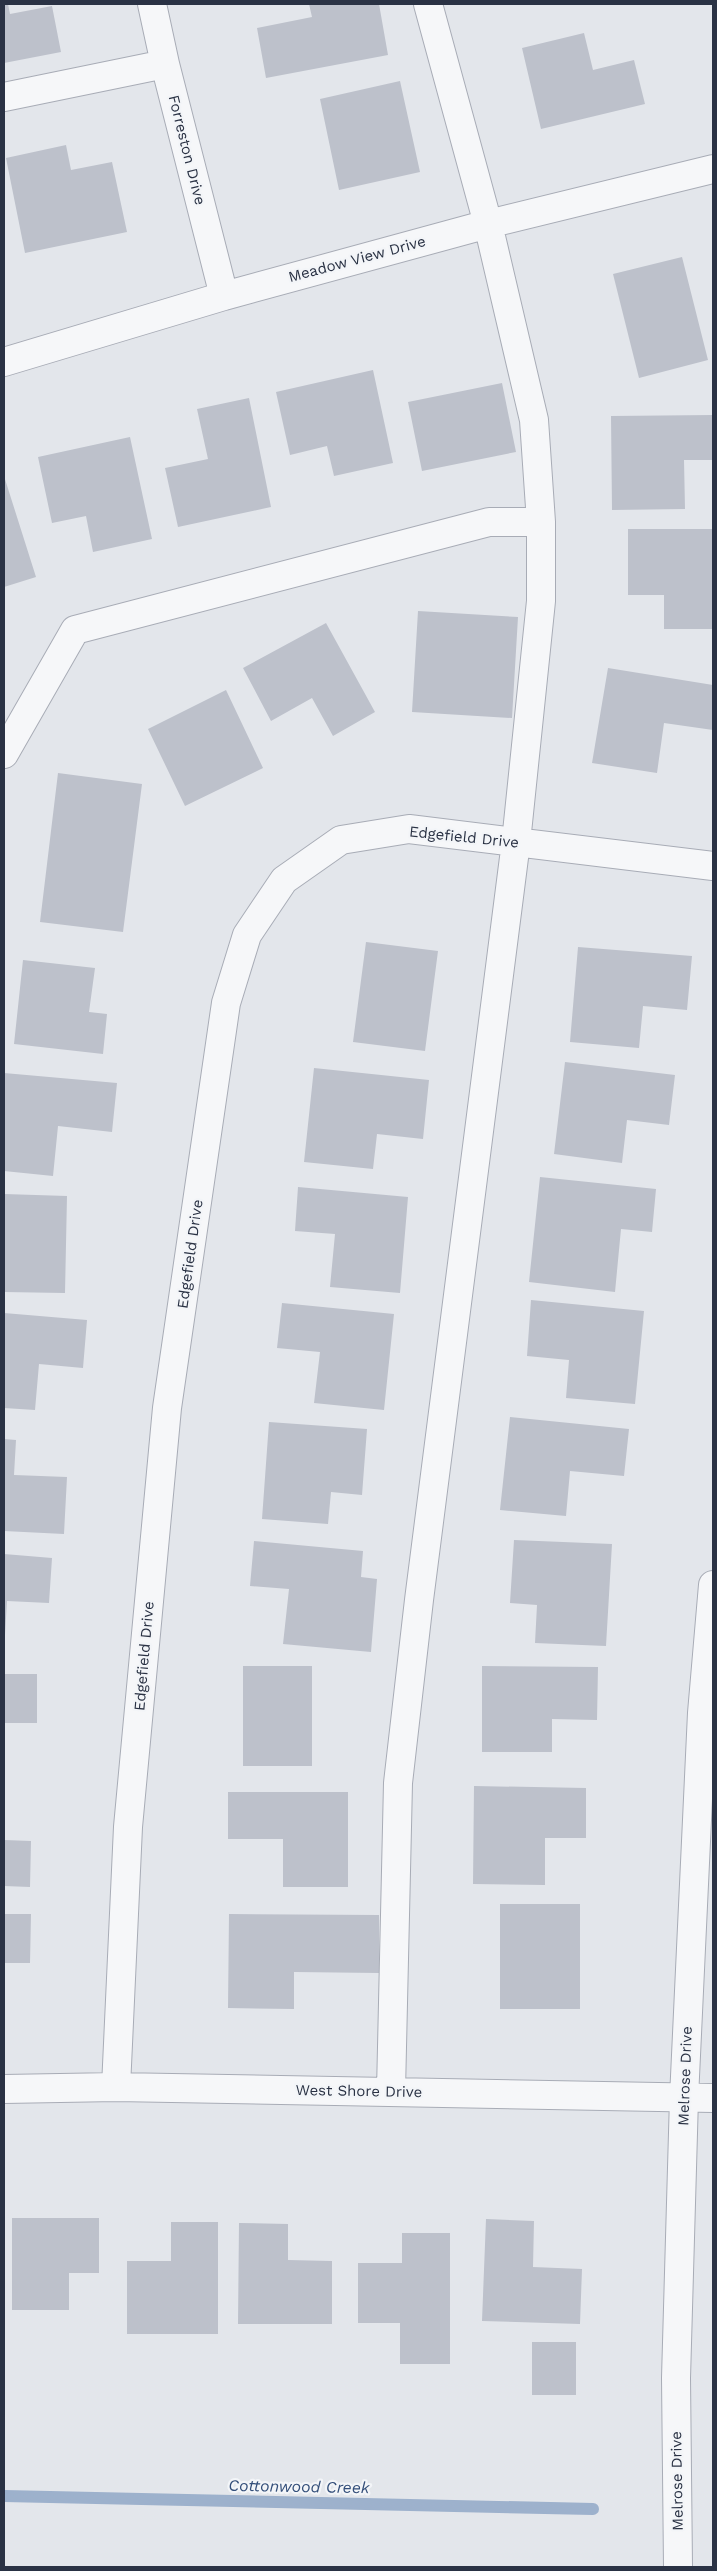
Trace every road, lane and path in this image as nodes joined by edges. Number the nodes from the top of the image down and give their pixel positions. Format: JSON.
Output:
{"nodes":[{"id":1,"x":152,"y":4,"type":"edge"},
{"id":2,"x":428,"y":4,"type":"edge"},
{"id":3,"x":165,"y":64,"type":"junction"},
{"id":4,"x":4,"y":97,"type":"edge"},
{"id":5,"x":713,"y":169,"type":"edge"},
{"id":6,"x":488,"y":224,"type":"junction"},
{"id":7,"x":224,"y":296,"type":"junction"},
{"id":8,"x":4,"y":362,"type":"edge"},
{"id":9,"x":541,"y":522,"type":"junction"},
{"id":10,"x":4,"y":754,"type":"edge"},
{"id":11,"x":516,"y":842,"type":"junction"},
{"id":12,"x":713,"y":866,"type":"edge"},
{"id":13,"x":713,"y":1585,"type":"edge"},
{"id":14,"x":116,"y":2087,"type":"junction"},
{"id":15,"x":4,"y":2089,"type":"edge"},
{"id":16,"x":391,"y":2091,"type":"junction"},
{"id":17,"x":684,"y":2098,"type":"junction"},
{"id":18,"x":713,"y":2098,"type":"edge"},
{"id":19,"x":678,"y":2567,"type":"edge"}],
"edges":[{"from":1,"to":3,"type":"street","name":"Forreston Drive"},
{"from":2,"to":6,"type":"street"},
{"from":3,"to":4,"type":"street"},
{"from":3,"to":7,"type":"street","name":"Forreston Drive"},
{"from":5,"to":6,"type":"street","name":"Meadow View Drive"},
{"from":6,"to":7,"type":"street","name":"Meadow View Drive"},
{"from":6,"to":9,"type":"street"},
{"from":7,"to":8,"type":"street","name":"Meadow View Drive"},
{"from":9,"to":10,"type":"street"},
{"from":9,"to":11,"type":"street"},
{"from":11,"to":12,"type":"street","name":"Edgefield Drive"},
{"from":11,"to":14,"type":"street","name":"Edgefield Drive"},
{"from":11,"to":16,"type":"street"},
{"from":13,"to":17,"type":"street","name":"Melrose Drive"},
{"from":14,"to":15,"type":"street","name":"West Shore Drive"},
{"from":14,"to":16,"type":"street","name":"West Shore Drive"},
{"from":16,"to":17,"type":"street","name":"West Shore Drive"},
{"from":17,"to":18,"type":"street","name":"West Shore Drive"},
{"from":17,"to":19,"type":"street","name":"Melrose Drive"}]}
